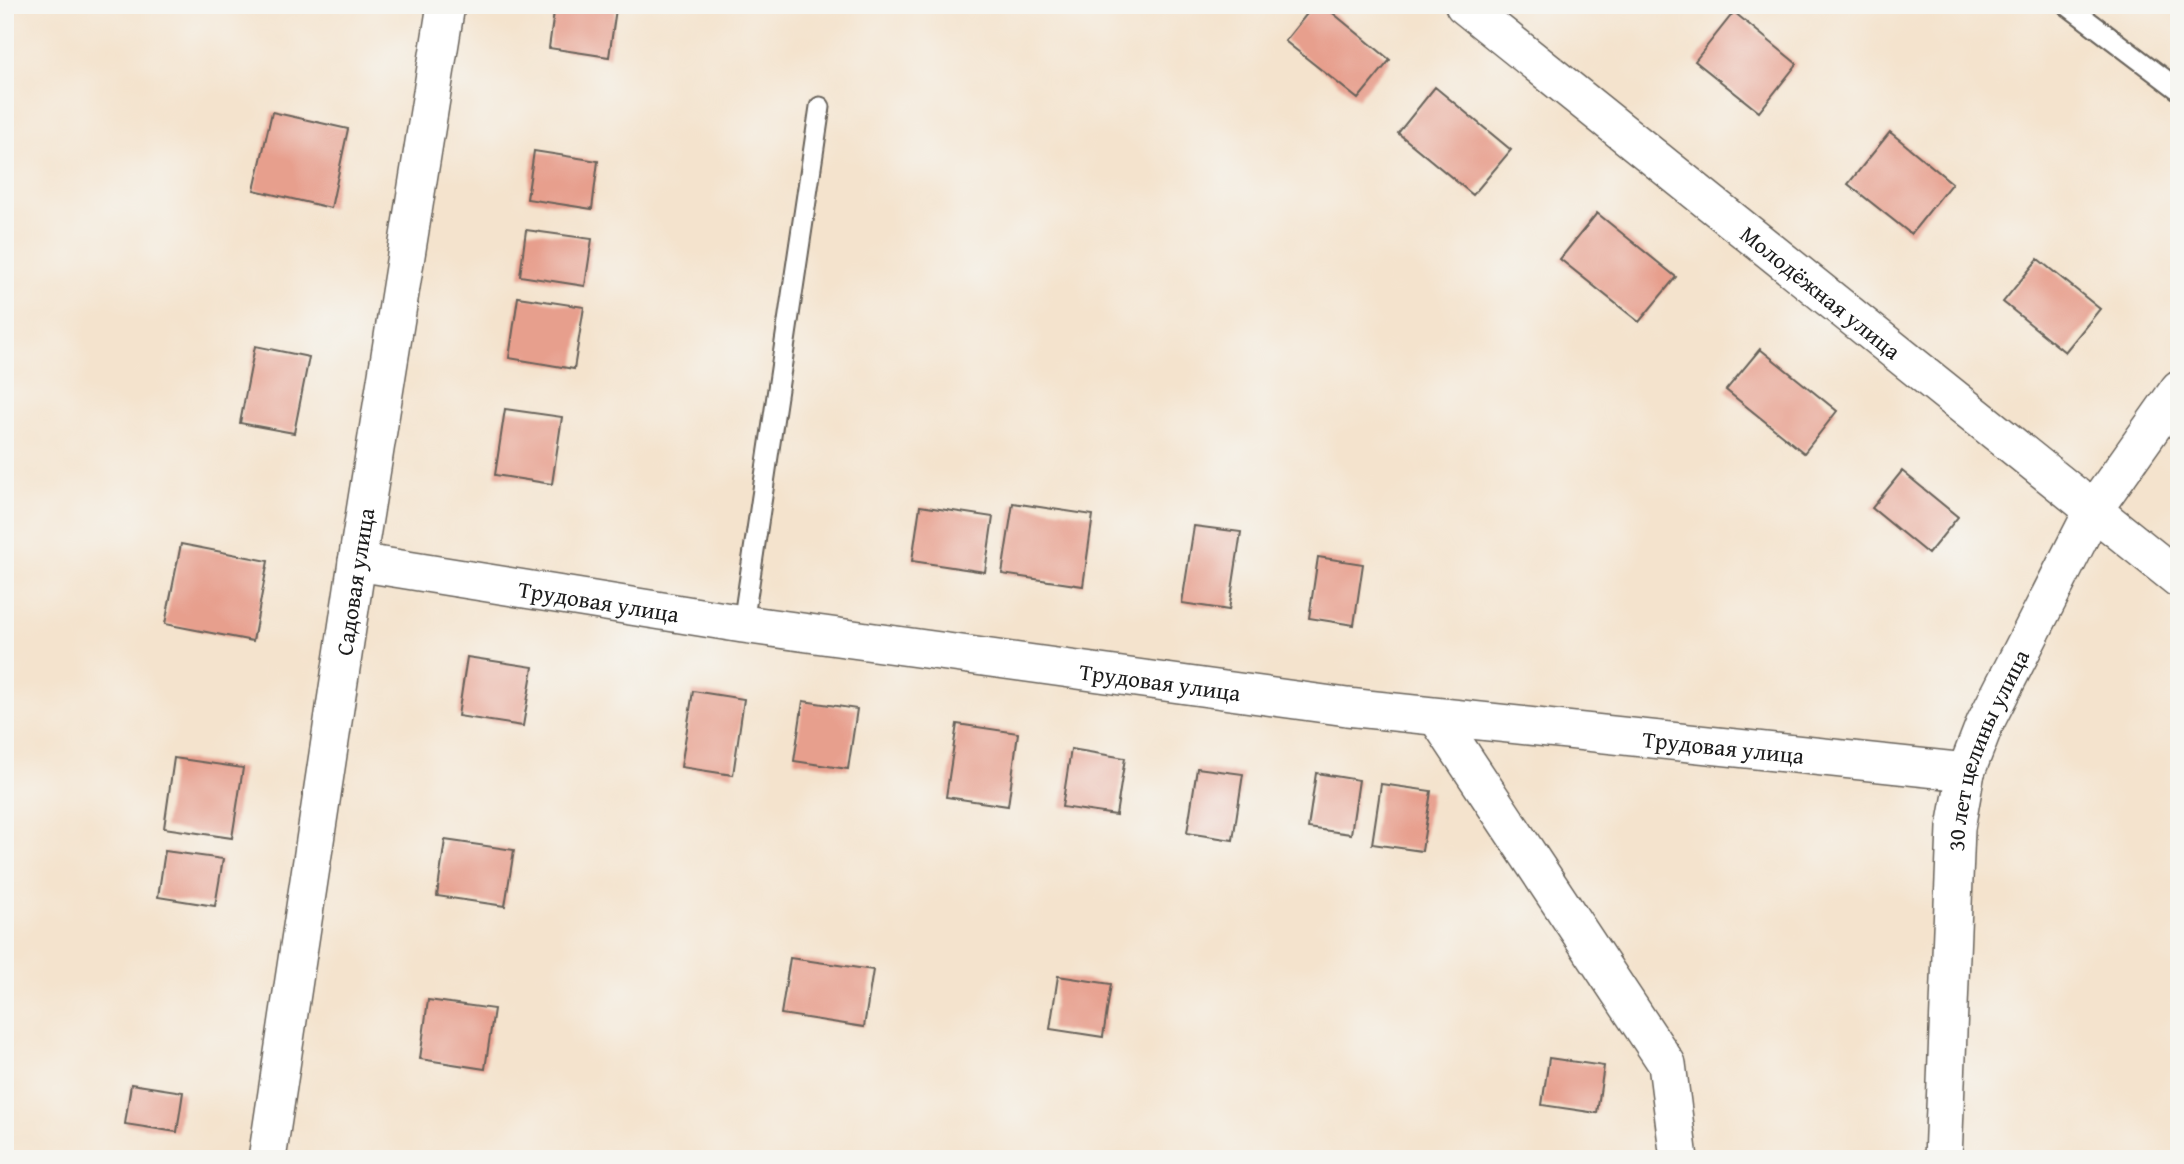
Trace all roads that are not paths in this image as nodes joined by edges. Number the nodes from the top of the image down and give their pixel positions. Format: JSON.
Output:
{"nodes":[{"id":1,"x":446,"y":5,"type":"edge"},
{"id":2,"x":1464,"y":5,"type":"edge"},
{"id":3,"x":2067,"y":5,"type":"edge"},
{"id":4,"x":2179,"y":90,"type":"edge"},
{"id":5,"x":820,"y":107,"type":"dead end"},
{"id":6,"x":2179,"y":389,"type":"edge"},
{"id":7,"x":2094,"y":509,"type":"junction"},
{"id":8,"x":357,"y":562,"type":"junction"},
{"id":9,"x":2179,"y":579,"type":"edge"},
{"id":10,"x":743,"y":624,"type":"junction"},
{"id":11,"x":1437,"y":717,"type":"junction"},
{"id":12,"x":1966,"y":772,"type":"junction"},
{"id":13,"x":267,"y":1159,"type":"edge"},
{"id":14,"x":1679,"y":1159,"type":"edge"},
{"id":15,"x":1943,"y":1159,"type":"edge"}],
"edges":[{"from":1,"to":8,"type":"street","name":"Садовая улица"},
{"from":2,"to":7,"type":"street","name":"Молодёжная улица"},
{"from":3,"to":4,"type":"lane"},
{"from":5,"to":10,"type":"lane"},
{"from":6,"to":7,"type":"street","name":"30 лет целины улица"},
{"from":7,"to":9,"type":"street","name":"Молодёжная улица"},
{"from":7,"to":12,"type":"street","name":"30 лет целины улица"},
{"from":8,"to":10,"type":"street","name":"Трудовая улица"},
{"from":8,"to":13,"type":"street","name":"Садовая улица"},
{"from":10,"to":11,"type":"street","name":"Трудовая улица"},
{"from":11,"to":12,"type":"street","name":"Трудовая улица"},
{"from":11,"to":14,"type":"street"},
{"from":12,"to":15,"type":"street","name":"30 лет целины улица"}]}
